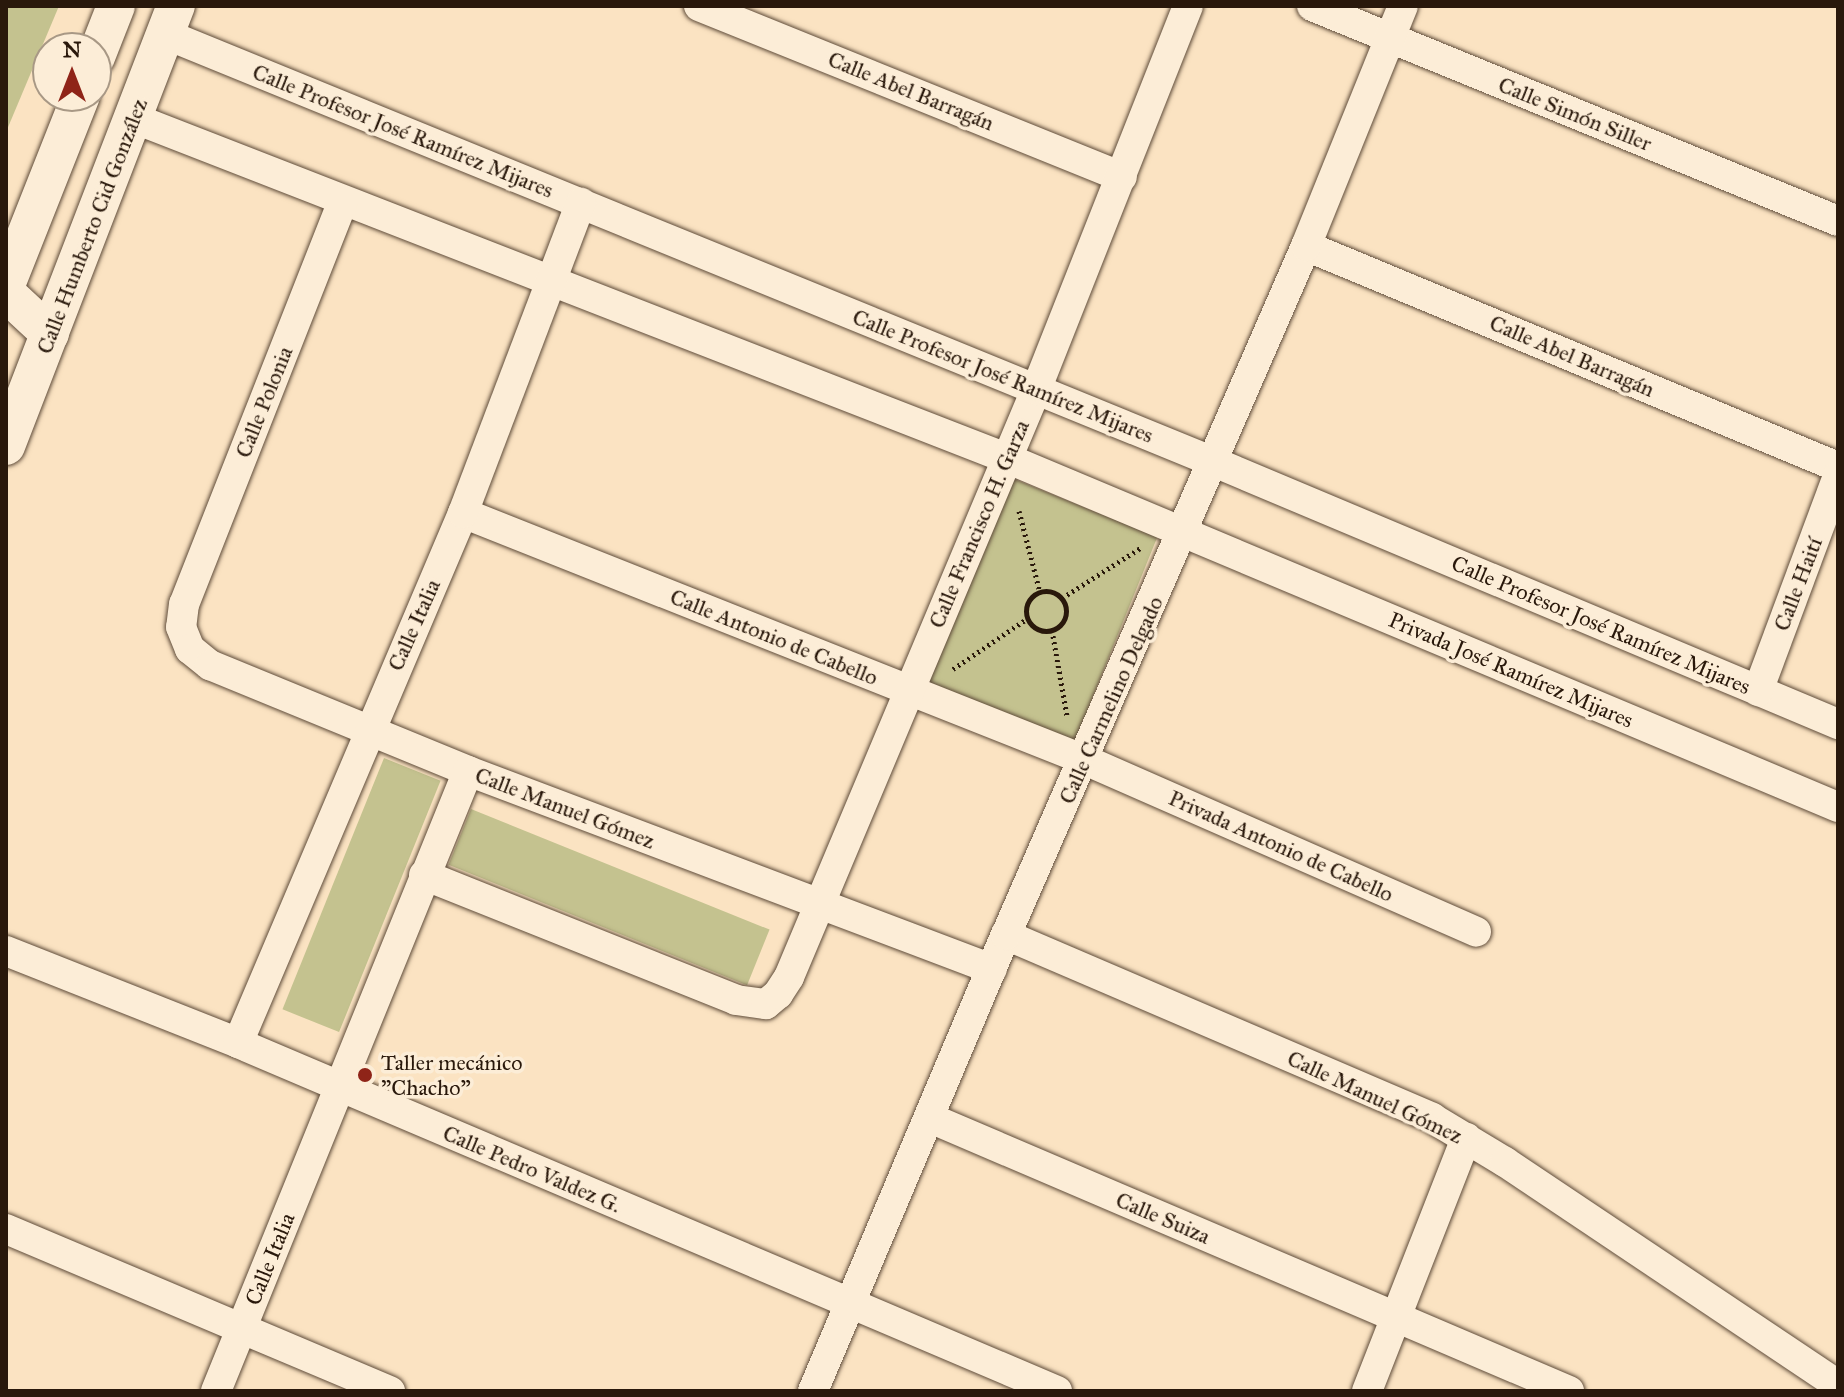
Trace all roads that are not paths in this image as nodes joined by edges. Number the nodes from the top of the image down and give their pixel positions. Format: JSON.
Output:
{"nodes":[{"id":1,"x":116,"y":6,"type":"edge"},
{"id":2,"x":699,"y":6,"type":"edge"},
{"id":3,"x":1188,"y":6,"type":"edge"},
{"id":4,"x":1312,"y":6,"type":"edge"},
{"id":5,"x":1403,"y":6,"type":"edge"},
{"id":6,"x":171,"y":20,"type":"edge"},
{"id":7,"x":106,"y":32,"type":"edge"},
{"id":8,"x":1390,"y":38,"type":"junction"},
{"id":9,"x":75,"y":112,"type":"edge"},
{"id":10,"x":133,"y":118,"type":"junction"},
{"id":11,"x":1122,"y":177,"type":"junction"},
{"id":12,"x":343,"y":201,"type":"junction"},
{"id":13,"x":581,"y":203,"type":"junction"},
{"id":14,"x":1838,"y":221,"type":"edge"},
{"id":15,"x":1306,"y":246,"type":"junction"},
{"id":16,"x":550,"y":283,"type":"junction"},
{"id":17,"x":6,"y":285,"type":"edge"},
{"id":18,"x":6,"y":293,"type":"edge"},
{"id":19,"x":50,"y":334,"type":"junction"},
{"id":20,"x":1036,"y":390,"type":"junction"},
{"id":21,"x":6,"y":446,"type":"edge"},
{"id":22,"x":1006,"y":458,"type":"junction"},
{"id":23,"x":1214,"y":462,"type":"junction"},
{"id":24,"x":1838,"y":467,"type":"edge"},
{"id":25,"x":1838,"y":476,"type":"edge"},
{"id":26,"x":463,"y":513,"type":"junction"},
{"id":27,"x":1184,"y":531,"type":"junction"},
{"id":28,"x":184,"y":604,"type":"joint"},
{"id":29,"x":909,"y":690,"type":"junction"},
{"id":30,"x":1758,"y":691,"type":"junction"},
{"id":31,"x":1838,"y":724,"type":"edge"},
{"id":32,"x":368,"y":730,"type":"junction"},
{"id":33,"x":1085,"y":760,"type":"junction"},
{"id":34,"x":468,"y":771,"type":"junction"},
{"id":35,"x":1838,"y":807,"type":"edge"},
{"id":36,"x":424,"y":875,"type":"junction"},
{"id":37,"x":820,"y":904,"type":"junction"},
{"id":38,"x":1476,"y":932,"type":"dead end"},
{"id":39,"x":1006,"y":935,"type":"junction"},
{"id":40,"x":6,"y":951,"type":"edge"},
{"id":41,"x":992,"y":969,"type":"junction"},
{"id":42,"x":238,"y":1043,"type":"junction"},
{"id":43,"x":340,"y":1088,"type":"junction"},
{"id":44,"x":930,"y":1118,"type":"junction"},
{"id":45,"x":1466,"y":1138,"type":"junction"},
{"id":46,"x":6,"y":1229,"type":"edge"},
{"id":47,"x":852,"y":1305,"type":"junction"},
{"id":48,"x":1396,"y":1317,"type":"junction"},
{"id":49,"x":241,"y":1329,"type":"junction"},
{"id":50,"x":1838,"y":1385,"type":"edge"},
{"id":51,"x":216,"y":1391,"type":"edge"},
{"id":52,"x":390,"y":1391,"type":"edge"},
{"id":53,"x":813,"y":1391,"type":"edge"},
{"id":54,"x":1057,"y":1391,"type":"edge"},
{"id":55,"x":1367,"y":1391,"type":"edge"},
{"id":56,"x":1569,"y":1391,"type":"edge"}],
"edges":[{"from":1,"to":7,"type":"street"},
{"from":2,"to":11,"type":"street","name":"Calle Abel Barragán"},
{"from":3,"to":11,"type":"street","name":"Calle Francisco H. Garza"},
{"from":4,"to":8,"type":"street","name":"Calle Simón Siller"},
{"from":5,"to":8,"type":"street","name":"Calle Carmelino Delgado"},
{"from":6,"to":10,"type":"street","name":"Calle Humberto Cid González"},
{"from":6,"to":13,"type":"street","name":"Calle Profesor José Ramírez Mijares"},
{"from":8,"to":14,"type":"street","name":"Calle Simón Siller"},
{"from":8,"to":15,"type":"street","name":"Calle Carmelino Delgado"},
{"from":9,"to":17,"type":"street"},
{"from":10,"to":12,"type":"street"},
{"from":10,"to":19,"type":"street","name":"Calle Humberto Cid González"},
{"from":11,"to":20,"type":"street","name":"Calle Francisco H. Garza"},
{"from":12,"to":16,"type":"street"},
{"from":12,"to":28,"type":"street","name":"Calle Polonia"},
{"from":13,"to":16,"type":"street","name":"Calle Italia"},
{"from":13,"to":20,"type":"street","name":"Calle Profesor José Ramírez Mijares"},
{"from":15,"to":23,"type":"street","name":"Calle Carmelino Delgado"},
{"from":15,"to":24,"type":"street","name":"Calle Abel Barragán"},
{"from":16,"to":22,"type":"street"},
{"from":16,"to":26,"type":"street","name":"Calle Italia"},
{"from":18,"to":19,"type":"street"},
{"from":19,"to":21,"type":"street","name":"Calle Humberto Cid González"},
{"from":20,"to":22,"type":"street","name":"Calle Francisco H. Garza"},
{"from":20,"to":23,"type":"street","name":"Calle Profesor José Ramírez Mijares"},
{"from":22,"to":27,"type":"street"},
{"from":22,"to":29,"type":"street","name":"Calle Francisco H. Garza"},
{"from":23,"to":27,"type":"street","name":"Calle Carmelino Delgado"},
{"from":23,"to":30,"type":"street","name":"Calle Profesor José Ramírez Mijares"},
{"from":25,"to":30,"type":"street","name":"Calle Haití"},
{"from":26,"to":29,"type":"street","name":"Calle Antonio de Cabello"},
{"from":26,"to":32,"type":"street","name":"Calle Italia"},
{"from":27,"to":33,"type":"street","name":"Calle Carmelino Delgado"},
{"from":27,"to":35,"type":"street","name":"Privada José Ramírez Mijares"},
{"from":28,"to":32,"type":"street","name":"Calle Manuel Gómez"},
{"from":29,"to":33,"type":"street","name":"Calle Antonio de Cabello"},
{"from":29,"to":37,"type":"street","name":"Calle Francisco H. Garza"},
{"from":30,"to":31,"type":"street","name":"Calle Profesor José Ramírez Mijares"},
{"from":32,"to":34,"type":"street","name":"Calle Manuel Gómez"},
{"from":32,"to":42,"type":"street","name":"Calle Italia"},
{"from":33,"to":38,"type":"street","name":"Privada Antonio de Cabello"},
{"from":33,"to":39,"type":"street","name":"Calle Carmelino Delgado"},
{"from":34,"to":36,"type":"street","name":"Calle Italia"},
{"from":34,"to":37,"type":"street","name":"Calle Manuel Gómez"},
{"from":36,"to":37,"type":"street","name":"Calle Francisco H. Garza"},
{"from":36,"to":43,"type":"street","name":"Calle Italia"},
{"from":37,"to":41,"type":"street","name":"Calle Manuel Gómez"},
{"from":39,"to":41,"type":"street","name":"Calle Carmelino Delgado"},
{"from":39,"to":45,"type":"street","name":"Calle Manuel Gómez"},
{"from":40,"to":42,"type":"street","name":"Calle Pedro Valdez G."},
{"from":41,"to":44,"type":"street","name":"Calle Carmelino Delgado"},
{"from":42,"to":43,"type":"street","name":"Calle Pedro Valdez G."},
{"from":43,"to":47,"type":"street","name":"Calle Pedro Valdez G."},
{"from":43,"to":49,"type":"street","name":"Calle Italia"},
{"from":44,"to":47,"type":"street","name":"Calle Carmelino Delgado"},
{"from":44,"to":48,"type":"street","name":"Calle Suiza"},
{"from":45,"to":48,"type":"street"},
{"from":45,"to":50,"type":"street","name":"Calle Manuel Gómez"},
{"from":46,"to":49,"type":"street"},
{"from":47,"to":53,"type":"street","name":"Calle Carmelino Delgado"},
{"from":47,"to":54,"type":"street","name":"Calle Pedro Valdez G."},
{"from":48,"to":55,"type":"street"},
{"from":48,"to":56,"type":"street","name":"Calle Suiza"},
{"from":49,"to":51,"type":"street","name":"Calle Italia"},
{"from":49,"to":52,"type":"street"}]}
